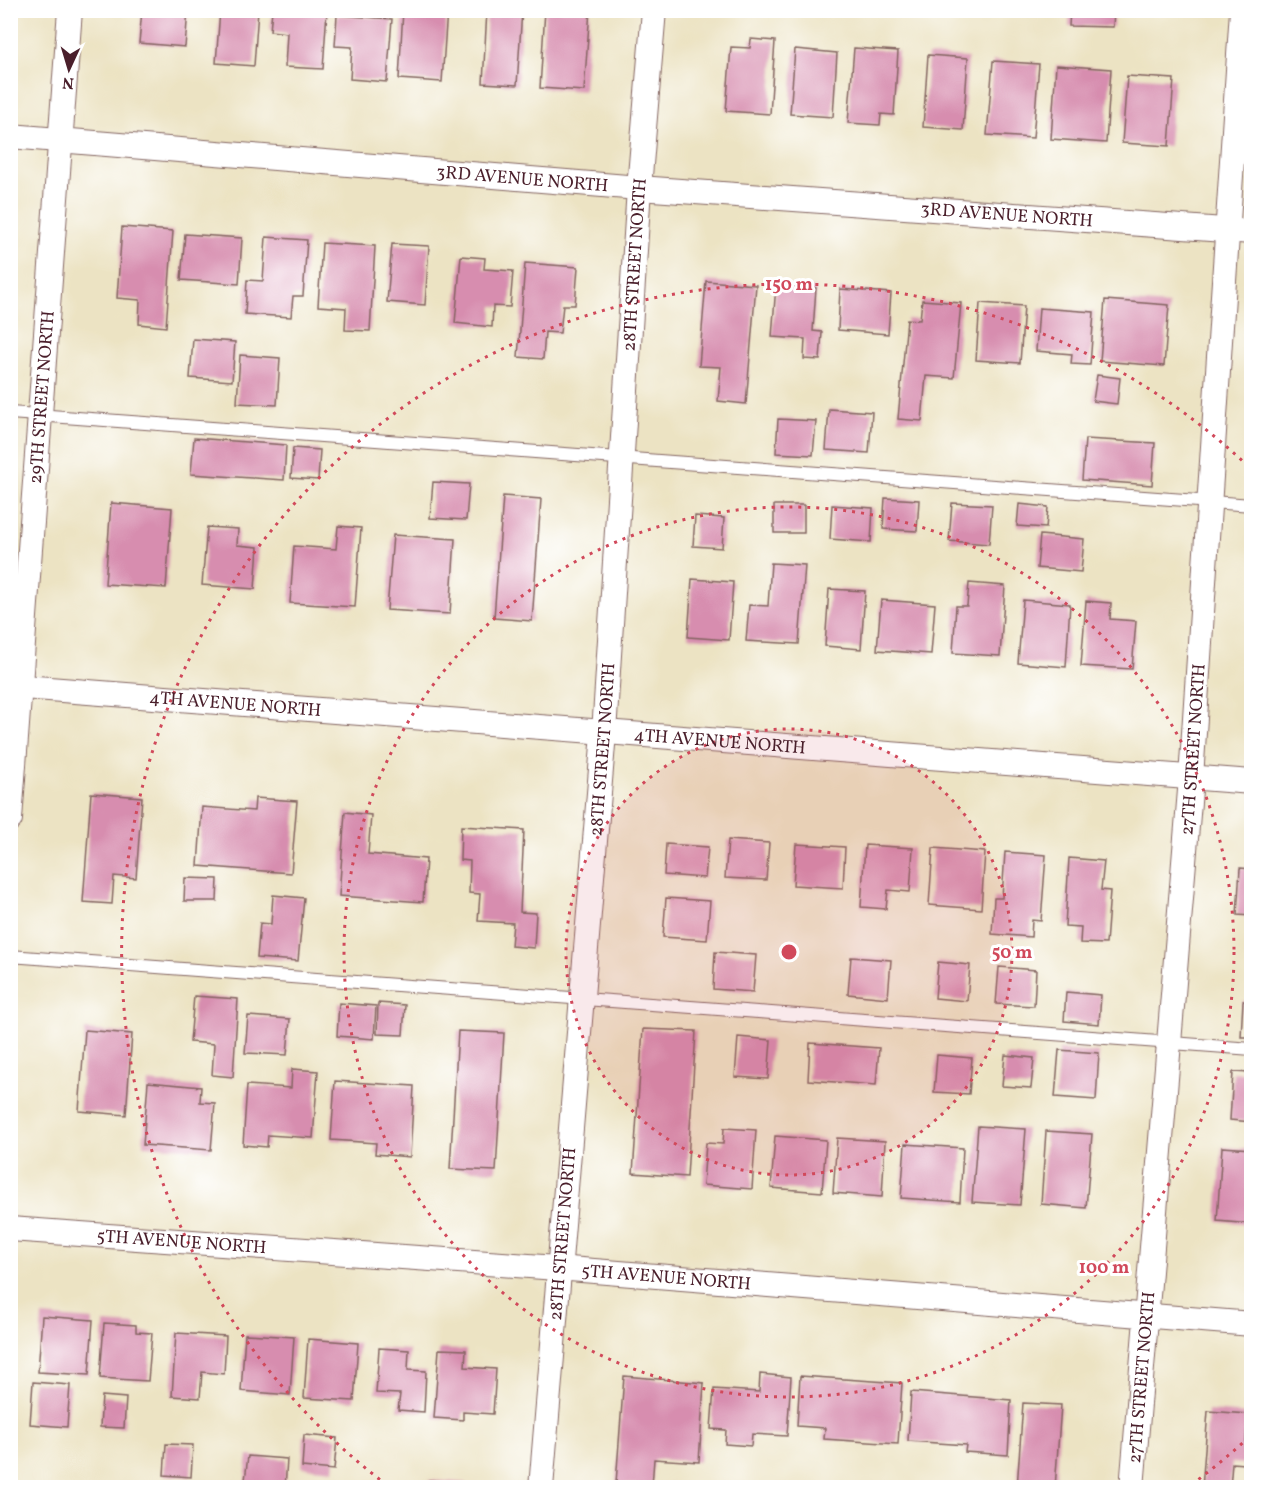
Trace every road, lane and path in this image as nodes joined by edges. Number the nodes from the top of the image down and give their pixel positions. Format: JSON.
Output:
{"nodes":[{"id":1,"x":70,"y":10,"type":"edge"},
{"id":2,"x":654,"y":10,"type":"edge"},
{"id":3,"x":1242,"y":10,"type":"edge"},
{"id":4,"x":10,"y":136,"type":"edge"},
{"id":5,"x":60,"y":140,"type":"junction"},
{"id":6,"x":639,"y":188,"type":"junction"},
{"id":7,"x":1226,"y":230,"type":"junction"},
{"id":8,"x":1251,"y":232,"type":"edge"},
{"id":9,"x":10,"y":413,"type":"edge"},
{"id":10,"x":40,"y":415,"type":"junction"},
{"id":11,"x":622,"y":457,"type":"junction"},
{"id":12,"x":1209,"y":501,"type":"junction"},
{"id":13,"x":1251,"y":505,"type":"edge"},
{"id":14,"x":15,"y":686,"type":"edge"},
{"id":15,"x":604,"y":733,"type":"junction"},
{"id":16,"x":1191,"y":778,"type":"junction"},
{"id":17,"x":1251,"y":782,"type":"edge"},
{"id":18,"x":10,"y":819,"type":"edge"},
{"id":19,"x":10,"y":956,"type":"edge"},
{"id":20,"x":581,"y":997,"type":"junction"},
{"id":21,"x":1168,"y":1043,"type":"junction"},
{"id":22,"x":1251,"y":1049,"type":"edge"},
{"id":23,"x":10,"y":1229,"type":"edge"},
{"id":24,"x":557,"y":1268,"type":"junction"},
{"id":25,"x":1146,"y":1317,"type":"junction"},
{"id":26,"x":1251,"y":1324,"type":"edge"},
{"id":27,"x":541,"y":1488,"type":"edge"},
{"id":28,"x":1132,"y":1488,"type":"edge"}],
"edges":[{"from":1,"to":5,"type":"street","name":"29TH STREET NORTH"},
{"from":2,"to":6,"type":"street","name":"28TH STREET NORTH"},
{"from":3,"to":7,"type":"street","name":"27TH STREET NORTH"},
{"from":4,"to":5,"type":"street","name":"3RD AVENUE NORTH"},
{"from":5,"to":6,"type":"street","name":"3RD AVENUE NORTH"},
{"from":5,"to":10,"type":"street","name":"29TH STREET NORTH"},
{"from":6,"to":7,"type":"street","name":"3RD AVENUE NORTH"},
{"from":6,"to":11,"type":"street","name":"28TH STREET NORTH"},
{"from":7,"to":8,"type":"street","name":"3RD AVENUE NORTH"},
{"from":7,"to":12,"type":"street","name":"27TH STREET NORTH"},
{"from":9,"to":10,"type":"lane"},
{"from":10,"to":11,"type":"lane"},
{"from":10,"to":14,"type":"street","name":"29TH STREET NORTH"},
{"from":11,"to":12,"type":"lane"},
{"from":11,"to":15,"type":"street","name":"28TH STREET NORTH"},
{"from":12,"to":13,"type":"lane"},
{"from":12,"to":16,"type":"street","name":"27TH STREET NORTH"},
{"from":14,"to":15,"type":"street","name":"4TH AVENUE NORTH"},
{"from":14,"to":18,"type":"street","name":"29TH STREET NORTH"},
{"from":15,"to":16,"type":"street","name":"4TH AVENUE NORTH"},
{"from":15,"to":20,"type":"street","name":"28TH STREET NORTH"},
{"from":16,"to":17,"type":"street","name":"4TH AVENUE NORTH"},
{"from":16,"to":21,"type":"street","name":"27TH STREET NORTH"},
{"from":19,"to":20,"type":"lane"},
{"from":20,"to":21,"type":"lane"},
{"from":20,"to":24,"type":"street","name":"28TH STREET NORTH"},
{"from":21,"to":22,"type":"lane"},
{"from":21,"to":25,"type":"street","name":"27TH STREET NORTH"},
{"from":23,"to":24,"type":"street","name":"5TH AVENUE NORTH"},
{"from":24,"to":25,"type":"street","name":"5TH AVENUE NORTH"},
{"from":24,"to":27,"type":"street","name":"28TH STREET NORTH"},
{"from":25,"to":26,"type":"street","name":"5TH AVENUE NORTH"},
{"from":25,"to":28,"type":"street","name":"27TH STREET NORTH"}]}
